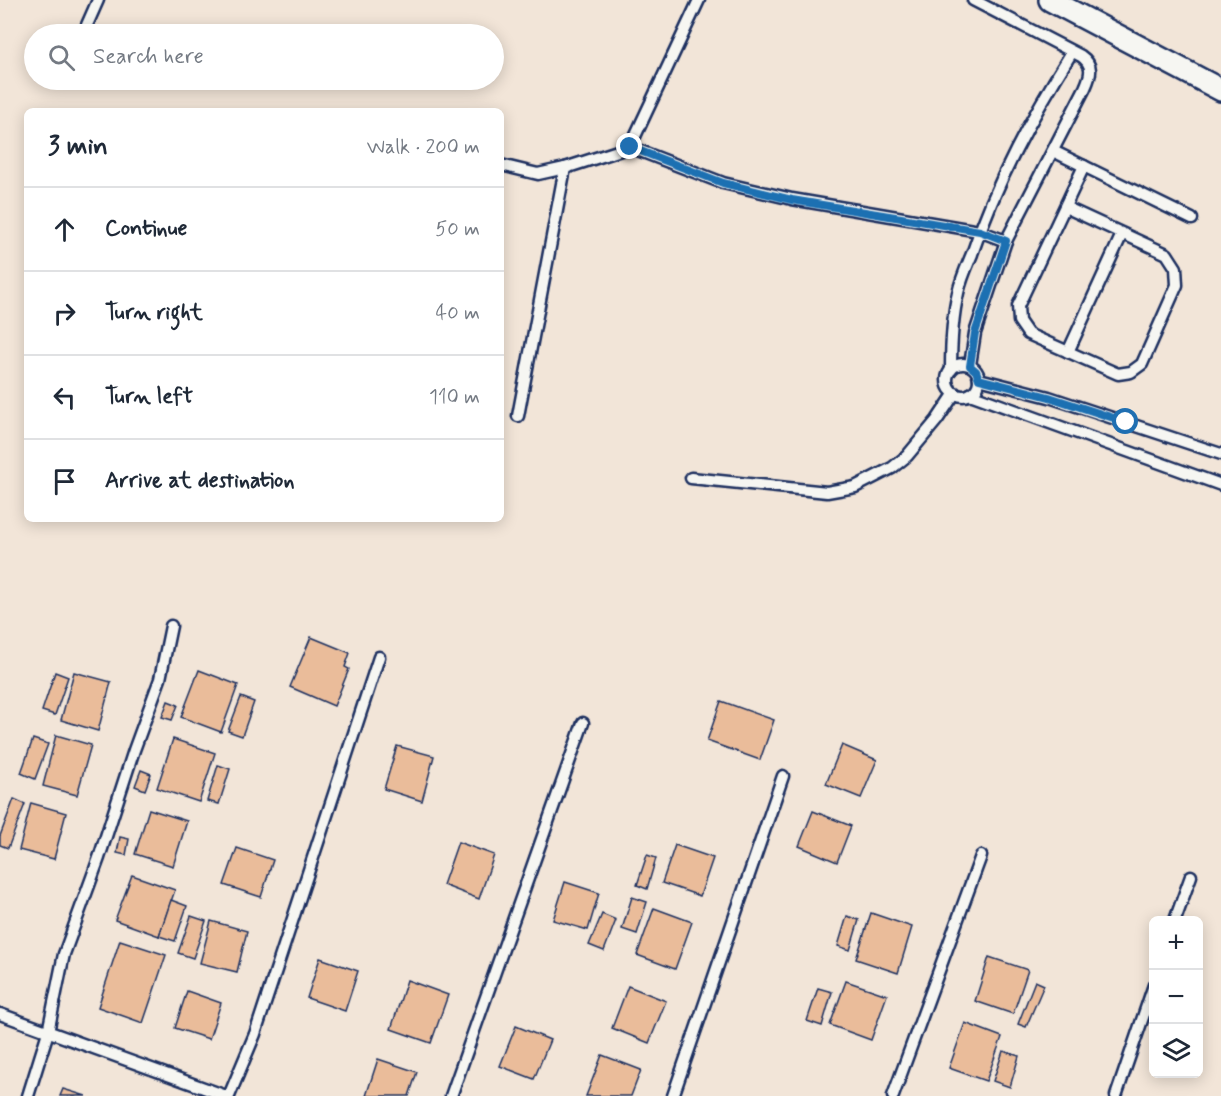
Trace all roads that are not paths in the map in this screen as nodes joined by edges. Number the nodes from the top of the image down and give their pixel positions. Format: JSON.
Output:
{"nodes":[{"id":1,"x":98,"y":0,"type":"edge"},
{"id":2,"x":699,"y":0,"type":"edge"},
{"id":3,"x":973,"y":0,"type":"edge"},
{"id":4,"x":1050,"y":0,"type":"edge"},
{"id":5,"x":87,"y":24,"type":"edge"},
{"id":6,"x":1072,"y":52,"type":"junction"},
{"id":7,"x":1221,"y":90,"type":"edge"},
{"id":8,"x":630,"y":147,"type":"junction"},
{"id":9,"x":1053,"y":151,"type":"junction"},
{"id":10,"x":504,"y":166,"type":"edge"},
{"id":11,"x":1084,"y":166,"type":"junction"},
{"id":12,"x":565,"y":168,"type":"junction"},
{"id":13,"x":1065,"y":207,"type":"junction"},
{"id":14,"x":1192,"y":219,"type":"dead end"},
{"id":15,"x":980,"y":231,"type":"junction"},
{"id":16,"x":1122,"y":234,"type":"junction"},
{"id":17,"x":1006,"y":241,"type":"junction"},
{"id":18,"x":1068,"y":351,"type":"junction"},
{"id":19,"x":970,"y":366,"type":"junction"},
{"id":20,"x":951,"y":370,"type":"junction"},
{"id":21,"x":979,"y":379,"type":"junction"},
{"id":22,"x":954,"y":393,"type":"junction"},
{"id":23,"x":970,"y":394,"type":"junction"},
{"id":24,"x":518,"y":416,"type":"dead end"},
{"id":25,"x":1221,"y":454,"type":"edge"},
{"id":26,"x":691,"y":478,"type":"dead end"},
{"id":27,"x":1221,"y":485,"type":"edge"},
{"id":28,"x":171,"y":626,"type":"dead end"},
{"id":29,"x":379,"y":657,"type":"dead end"},
{"id":30,"x":583,"y":723,"type":"dead end"},
{"id":31,"x":783,"y":776,"type":"dead end"},
{"id":32,"x":981,"y":856,"type":"dead end"},
{"id":33,"x":1191,"y":876,"type":"dead end"},
{"id":34,"x":1177,"y":916,"type":"edge"},
{"id":35,"x":1149,"y":1000,"type":"edge"},
{"id":36,"x":0,"y":1014,"type":"edge"},
{"id":37,"x":48,"y":1032,"type":"junction"},
{"id":38,"x":28,"y":1096,"type":"edge"},
{"id":39,"x":228,"y":1096,"type":"edge"},
{"id":40,"x":451,"y":1096,"type":"edge"},
{"id":41,"x":673,"y":1096,"type":"edge"},
{"id":42,"x":893,"y":1096,"type":"edge"},
{"id":43,"x":1116,"y":1096,"type":"edge"}],
"edges":[{"from":1,"to":5,"type":"lane"},
{"from":2,"to":8,"type":"lane"},
{"from":3,"to":6,"type":"lane"},
{"from":4,"to":7,"type":"street"},
{"from":6,"to":9,"type":"lane"},
{"from":6,"to":15,"type":"lane"},
{"from":8,"to":12,"type":"lane"},
{"from":8,"to":15,"type":"lane"},
{"from":9,"to":11,"type":"lane"},
{"from":9,"to":17,"type":"lane"},
{"from":10,"to":12,"type":"lane"},
{"from":11,"to":13,"type":"lane"},
{"from":11,"to":14,"type":"lane"},
{"from":12,"to":24,"type":"lane"},
{"from":13,"to":16,"type":"lane"},
{"from":13,"to":18,"type":"lane"},
{"from":15,"to":17,"type":"lane"},
{"from":15,"to":20,"type":"lane"},
{"from":16,"to":18,"type":"lane"},
{"from":16,"to":18,"type":"lane"},
{"from":17,"to":19,"type":"lane"},
{"from":19,"to":20,"type":"lane"},
{"from":19,"to":21,"type":"lane"},
{"from":20,"to":22,"type":"lane"},
{"from":21,"to":23,"type":"lane"},
{"from":21,"to":25,"type":"lane"},
{"from":22,"to":23,"type":"lane"},
{"from":22,"to":26,"type":"lane"},
{"from":23,"to":27,"type":"lane"},
{"from":28,"to":37,"type":"lane"},
{"from":29,"to":39,"type":"lane"},
{"from":30,"to":40,"type":"lane"},
{"from":31,"to":41,"type":"lane"},
{"from":32,"to":42,"type":"lane"},
{"from":33,"to":34,"type":"lane"},
{"from":35,"to":43,"type":"lane"},
{"from":36,"to":37,"type":"lane"},
{"from":37,"to":38,"type":"lane"},
{"from":37,"to":39,"type":"lane"}]}
